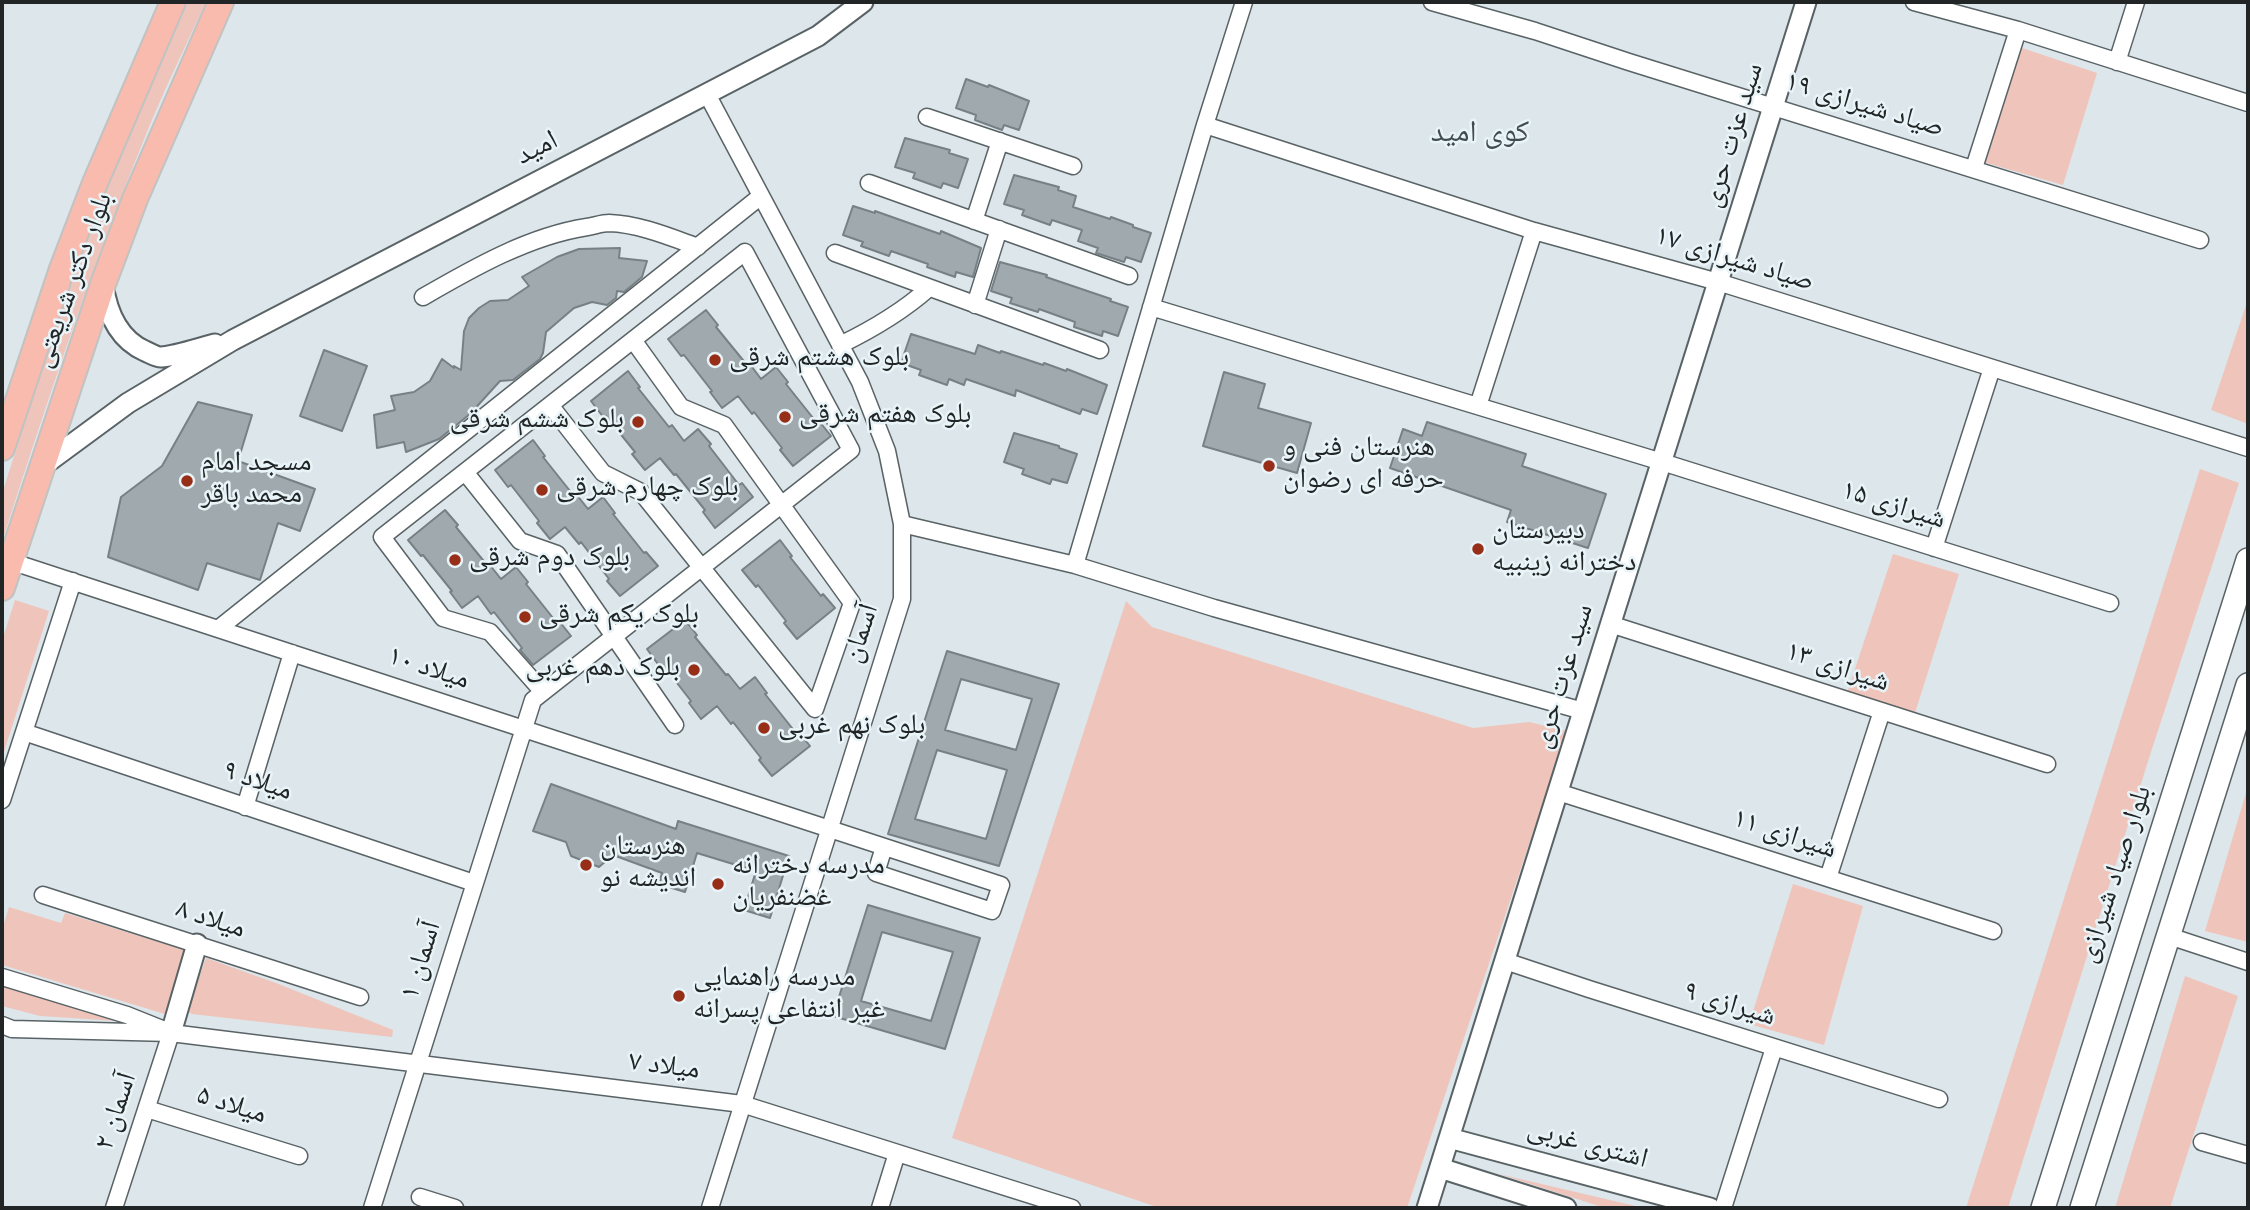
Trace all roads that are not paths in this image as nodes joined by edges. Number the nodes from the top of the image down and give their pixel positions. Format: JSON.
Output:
{"nodes":[{"id":1,"x":173,"y":2,"type":"edge"},
{"id":2,"x":221,"y":2,"type":"edge"},
{"id":3,"x":863,"y":2,"type":"edge"},
{"id":4,"x":1244,"y":2,"type":"edge"},
{"id":5,"x":1432,"y":2,"type":"edge"},
{"id":6,"x":1806,"y":2,"type":"edge"},
{"id":7,"x":1914,"y":2,"type":"edge"},
{"id":8,"x":2136,"y":2,"type":"edge"},
{"id":9,"x":2018,"y":30,"type":"junction"},
{"id":10,"x":2117,"y":62,"type":"junction"},
{"id":11,"x":707,"y":94,"type":"junction"},
{"id":12,"x":2248,"y":103,"type":"edge"},
{"id":13,"x":1774,"y":107,"type":"junction"},
{"id":14,"x":927,"y":117,"type":"dead end"},
{"id":15,"x":1205,"y":125,"type":"junction"},
{"id":16,"x":1000,"y":141,"type":"junction"},
{"id":17,"x":1073,"y":166,"type":"dead end"},
{"id":18,"x":1973,"y":168,"type":"junction"},
{"id":19,"x":869,"y":183,"type":"dead end"},
{"id":20,"x":761,"y":196,"type":"junction"},
{"id":21,"x":974,"y":221,"type":"junction"},
{"id":22,"x":999,"y":229,"type":"junction"},
{"id":23,"x":1534,"y":231,"type":"junction"},
{"id":24,"x":2200,"y":240,"type":"dead end"},
{"id":25,"x":698,"y":247,"type":"junction"},
{"id":26,"x":835,"y":253,"type":"dead end"},
{"id":27,"x":1129,"y":276,"type":"dead end"},
{"id":28,"x":1718,"y":282,"type":"junction"},
{"id":29,"x":103,"y":284,"type":"junction"},
{"id":30,"x":929,"y":288,"type":"junction"},
{"id":31,"x":423,"y":297,"type":"dead end"},
{"id":32,"x":975,"y":305,"type":"junction"},
{"id":33,"x":1151,"y":307,"type":"junction"},
{"id":34,"x":233,"y":340,"type":"junction"},
{"id":35,"x":633,"y":340,"type":"junction"},
{"id":36,"x":840,"y":345,"type":"junction"},
{"id":37,"x":1100,"y":350,"type":"dead end"},
{"id":38,"x":1992,"y":368,"type":"junction"},
{"id":39,"x":550,"y":405,"type":"junction"},
{"id":40,"x":1478,"y":406,"type":"junction"},
{"id":41,"x":2,"y":448,"type":"edge"},
{"id":42,"x":2248,"y":448,"type":"edge"},
{"id":43,"x":1661,"y":462,"type":"junction"},
{"id":44,"x":41,"y":467,"type":"junction"},
{"id":45,"x":465,"y":472,"type":"junction"},
{"id":46,"x":781,"y":504,"type":"junction"},
{"id":47,"x":902,"y":524,"type":"junction"},
{"id":48,"x":1934,"y":548,"type":"junction"},
{"id":49,"x":2248,"y":560,"type":"edge"},
{"id":50,"x":10,"y":561,"type":"junction"},
{"id":51,"x":1075,"y":565,"type":"junction"},
{"id":52,"x":702,"y":567,"type":"junction"},
{"id":53,"x":73,"y":581,"type":"junction"},
{"id":54,"x":2,"y":588,"type":"edge"},
{"id":55,"x":2110,"y":603,"type":"dead end"},
{"id":56,"x":1611,"y":624,"type":"junction"},
{"id":57,"x":218,"y":629,"type":"junction"},
{"id":58,"x":615,"y":636,"type":"junction"},
{"id":59,"x":292,"y":653,"type":"junction"},
{"id":60,"x":2248,"y":685,"type":"edge"},
{"id":61,"x":544,"y":692,"type":"junction"},
{"id":62,"x":1583,"y":711,"type":"junction"},
{"id":63,"x":1882,"y":711,"type":"junction"},
{"id":64,"x":676,"y":725,"type":"dead end"},
{"id":65,"x":524,"y":729,"type":"junction"},
{"id":66,"x":24,"y":732,"type":"junction"},
{"id":67,"x":2047,"y":764,"type":"dead end"},
{"id":68,"x":1558,"y":792,"type":"junction"},
{"id":69,"x":2,"y":800,"type":"edge"},
{"id":70,"x":245,"y":807,"type":"junction"},
{"id":71,"x":829,"y":829,"type":"junction"},
{"id":72,"x":884,"y":847,"type":"junction"},
{"id":73,"x":1828,"y":878,"type":"junction"},
{"id":74,"x":474,"y":883,"type":"junction"},
{"id":75,"x":43,"y":895,"type":"dead end"},
{"id":76,"x":1993,"y":930,"type":"dead end"},
{"id":77,"x":2169,"y":936,"type":"junction"},
{"id":78,"x":197,"y":944,"type":"junction"},
{"id":79,"x":1505,"y":961,"type":"junction"},
{"id":80,"x":2248,"y":962,"type":"edge"},
{"id":81,"x":2,"y":977,"type":"edge"},
{"id":82,"x":360,"y":997,"type":"dead end"},
{"id":83,"x":2,"y":1026,"type":"edge"},
{"id":84,"x":171,"y":1033,"type":"junction"},
{"id":85,"x":1774,"y":1048,"type":"junction"},
{"id":86,"x":418,"y":1064,"type":"junction"},
{"id":87,"x":1939,"y":1099,"type":"dead end"},
{"id":88,"x":742,"y":1104,"type":"junction"},
{"id":89,"x":146,"y":1109,"type":"junction"},
{"id":90,"x":1449,"y":1138,"type":"junction"},
{"id":91,"x":2202,"y":1142,"type":"dead end"},
{"id":92,"x":1493,"y":1150,"type":"junction"},
{"id":93,"x":897,"y":1153,"type":"junction"},
{"id":94,"x":2248,"y":1155,"type":"edge"},
{"id":95,"x":299,"y":1156,"type":"dead end"},
{"id":96,"x":1440,"y":1168,"type":"junction"},
{"id":97,"x":1480,"y":1181,"type":"junction"},
{"id":98,"x":419,"y":1197,"type":"dead end"},
{"id":99,"x":114,"y":1208,"type":"edge"},
{"id":100,"x":372,"y":1208,"type":"edge"},
{"id":101,"x":455,"y":1208,"type":"edge"},
{"id":102,"x":710,"y":1208,"type":"edge"},
{"id":103,"x":880,"y":1208,"type":"edge"},
{"id":104,"x":1072,"y":1208,"type":"edge"},
{"id":105,"x":1427,"y":1208,"type":"edge"},
{"id":106,"x":1566,"y":1208,"type":"edge"},
{"id":107,"x":1710,"y":1208,"type":"edge"},
{"id":108,"x":1723,"y":1208,"type":"edge"},
{"id":109,"x":2043,"y":1208,"type":"edge"},
{"id":110,"x":2082,"y":1208,"type":"edge"}],
"edges":[{"from":1,"to":41,"type":"main road","name":"بلوار دکتر شریعتی"},
{"from":2,"to":29,"type":"main road","name":"بلوار دکتر شریعتی"},
{"from":3,"to":11,"type":"street","name":"امید"},
{"from":4,"to":15,"type":"street"},
{"from":5,"to":13,"type":"street","name":"صیاد شیرازی ۱۹"},
{"from":6,"to":13,"type":"street","name":"سید عزت حری"},
{"from":7,"to":9,"type":"street"},
{"from":8,"to":10,"type":"street"},
{"from":9,"to":10,"type":"street"},
{"from":9,"to":18,"type":"street"},
{"from":10,"to":12,"type":"street"},
{"from":11,"to":20,"type":"street","name":"آسمان"},
{"from":11,"to":34,"type":"street","name":"امید"},
{"from":13,"to":18,"type":"street","name":"صیاد شیرازی ۱۹"},
{"from":13,"to":28,"type":"street","name":"سید عزت حری"},
{"from":14,"to":16,"type":"street"},
{"from":15,"to":23,"type":"street","name":"صیاد شیرازی ۱۷"},
{"from":15,"to":33,"type":"street"},
{"from":16,"to":17,"type":"street"},
{"from":16,"to":21,"type":"street"},
{"from":18,"to":24,"type":"street","name":"صیاد شیرازی ۱۹"},
{"from":19,"to":21,"type":"street"},
{"from":20,"to":25,"type":"street"},
{"from":20,"to":36,"type":"street","name":"آسمان"},
{"from":21,"to":22,"type":"street"},
{"from":22,"to":27,"type":"street"},
{"from":22,"to":32,"type":"street"},
{"from":23,"to":28,"type":"street","name":"صیاد شیرازی ۱۷"},
{"from":23,"to":40,"type":"street"},
{"from":25,"to":31,"type":"street"},
{"from":25,"to":57,"type":"street"},
{"from":26,"to":30,"type":"street"},
{"from":28,"to":38,"type":"street","name":"صیاد شیرازی ۱۷"},
{"from":28,"to":43,"type":"street","name":"سید عزت حری"},
{"from":29,"to":34,"type":"street"},
{"from":29,"to":44,"type":"main road","name":"بلوار دکتر شریعتی"},
{"from":30,"to":32,"type":"street"},
{"from":30,"to":36,"type":"street"},
{"from":32,"to":37,"type":"street"},
{"from":33,"to":40,"type":"street","name":"شیرازی ۱۵"},
{"from":33,"to":51,"type":"street"},
{"from":34,"to":44,"type":"street"},
{"from":35,"to":39,"type":"street"},
{"from":35,"to":46,"type":"street"},
{"from":35,"to":46,"type":"street"},
{"from":36,"to":47,"type":"street","name":"آسمان"},
{"from":38,"to":42,"type":"street","name":"صیاد شیرازی ۱۷"},
{"from":38,"to":48,"type":"street"},
{"from":39,"to":45,"type":"street"},
{"from":39,"to":52,"type":"street"},
{"from":40,"to":43,"type":"street","name":"شیرازی ۱۵"},
{"from":43,"to":48,"type":"street","name":"شیرازی ۱۵"},
{"from":43,"to":56,"type":"street","name":"سید عزت حری"},
{"from":44,"to":50,"type":"main road","name":"بلوار دکتر شریعتی"},
{"from":45,"to":58,"type":"street"},
{"from":45,"to":61,"type":"street"},
{"from":46,"to":52,"type":"street"},
{"from":46,"to":52,"type":"street"},
{"from":47,"to":51,"type":"street"},
{"from":47,"to":71,"type":"street","name":"آسمان"},
{"from":48,"to":55,"type":"street","name":"شیرازی ۱۵"},
{"from":49,"to":109,"type":"main road","name":"بلوار صیاد شیرازی"},
{"from":50,"to":53,"type":"street","name":"میلاد ۱۰"},
{"from":50,"to":54,"type":"main road","name":"بلوار دکتر شریعتی"},
{"from":51,"to":62,"type":"street"},
{"from":52,"to":58,"type":"street"},
{"from":53,"to":57,"type":"street","name":"میلاد ۱۰"},
{"from":53,"to":66,"type":"street"},
{"from":56,"to":62,"type":"street","name":"سید عزت حری"},
{"from":56,"to":63,"type":"street","name":"شیرازی ۱۳"},
{"from":57,"to":59,"type":"street","name":"میلاد ۱۰"},
{"from":58,"to":61,"type":"street"},
{"from":58,"to":64,"type":"street"},
{"from":59,"to":65,"type":"street","name":"میلاد ۱۰"},
{"from":59,"to":70,"type":"street"},
{"from":60,"to":77,"type":"main road"},
{"from":61,"to":65,"type":"street","name":"آسمان ۱"},
{"from":62,"to":68,"type":"street","name":"سید عزت حری"},
{"from":63,"to":67,"type":"street","name":"شیرازی ۱۳"},
{"from":63,"to":73,"type":"street"},
{"from":65,"to":71,"type":"street","name":"میلاد ۱۰"},
{"from":65,"to":74,"type":"street","name":"آسمان ۱"},
{"from":66,"to":69,"type":"street"},
{"from":66,"to":70,"type":"street","name":"میلاد ۹"},
{"from":68,"to":73,"type":"street","name":"شیرازی ۱۱"},
{"from":68,"to":79,"type":"street","name":"سید عزت حری"},
{"from":70,"to":74,"type":"street","name":"میلاد ۹"},
{"from":71,"to":72,"type":"street","name":"میلاد ۱۰"},
{"from":71,"to":88,"type":"street","name":"آسمان"},
{"from":72,"to":72,"type":"street","name":"میلاد ۱۰"},
{"from":73,"to":76,"type":"street","name":"شیرازی ۱۱"},
{"from":74,"to":86,"type":"street","name":"آسمان ۱"},
{"from":75,"to":78,"type":"street","name":"میلاد ۸"},
{"from":77,"to":80,"type":"street"},
{"from":77,"to":110,"type":"main road"},
{"from":78,"to":82,"type":"street","name":"میلاد ۸"},
{"from":78,"to":84,"type":"street"},
{"from":79,"to":85,"type":"street","name":"شیرازی ۹"},
{"from":79,"to":90,"type":"street","name":"سید عزت حری"},
{"from":81,"to":84,"type":"street"},
{"from":83,"to":84,"type":"street"},
{"from":84,"to":86,"type":"street"},
{"from":84,"to":89,"type":"street","name":"آسمان ۲"},
{"from":85,"to":87,"type":"street","name":"شیرازی ۹"},
{"from":85,"to":108,"type":"street"},
{"from":86,"to":88,"type":"street","name":"میلاد ۷"},
{"from":86,"to":100,"type":"street","name":"آسمان ۱"},
{"from":88,"to":93,"type":"street","name":"میلاد ۷"},
{"from":88,"to":102,"type":"street","name":"آسمان"},
{"from":89,"to":95,"type":"street","name":"میلاد ۵"},
{"from":89,"to":99,"type":"street","name":"آسمان ۲"},
{"from":90,"to":92,"type":"street","name":"اشتری غربی"},
{"from":90,"to":96,"type":"street","name":"سید عزت حری"},
{"from":91,"to":94,"type":"street"},
{"from":92,"to":97,"type":"street"},
{"from":92,"to":107,"type":"street","name":"اشتری غربی"},
{"from":93,"to":103,"type":"street"},
{"from":93,"to":104,"type":"street","name":"میلاد ۷"},
{"from":96,"to":97,"type":"street"},
{"from":96,"to":105,"type":"street","name":"سید عزت حری"},
{"from":97,"to":106,"type":"street"},
{"from":98,"to":101,"type":"street"}]}
